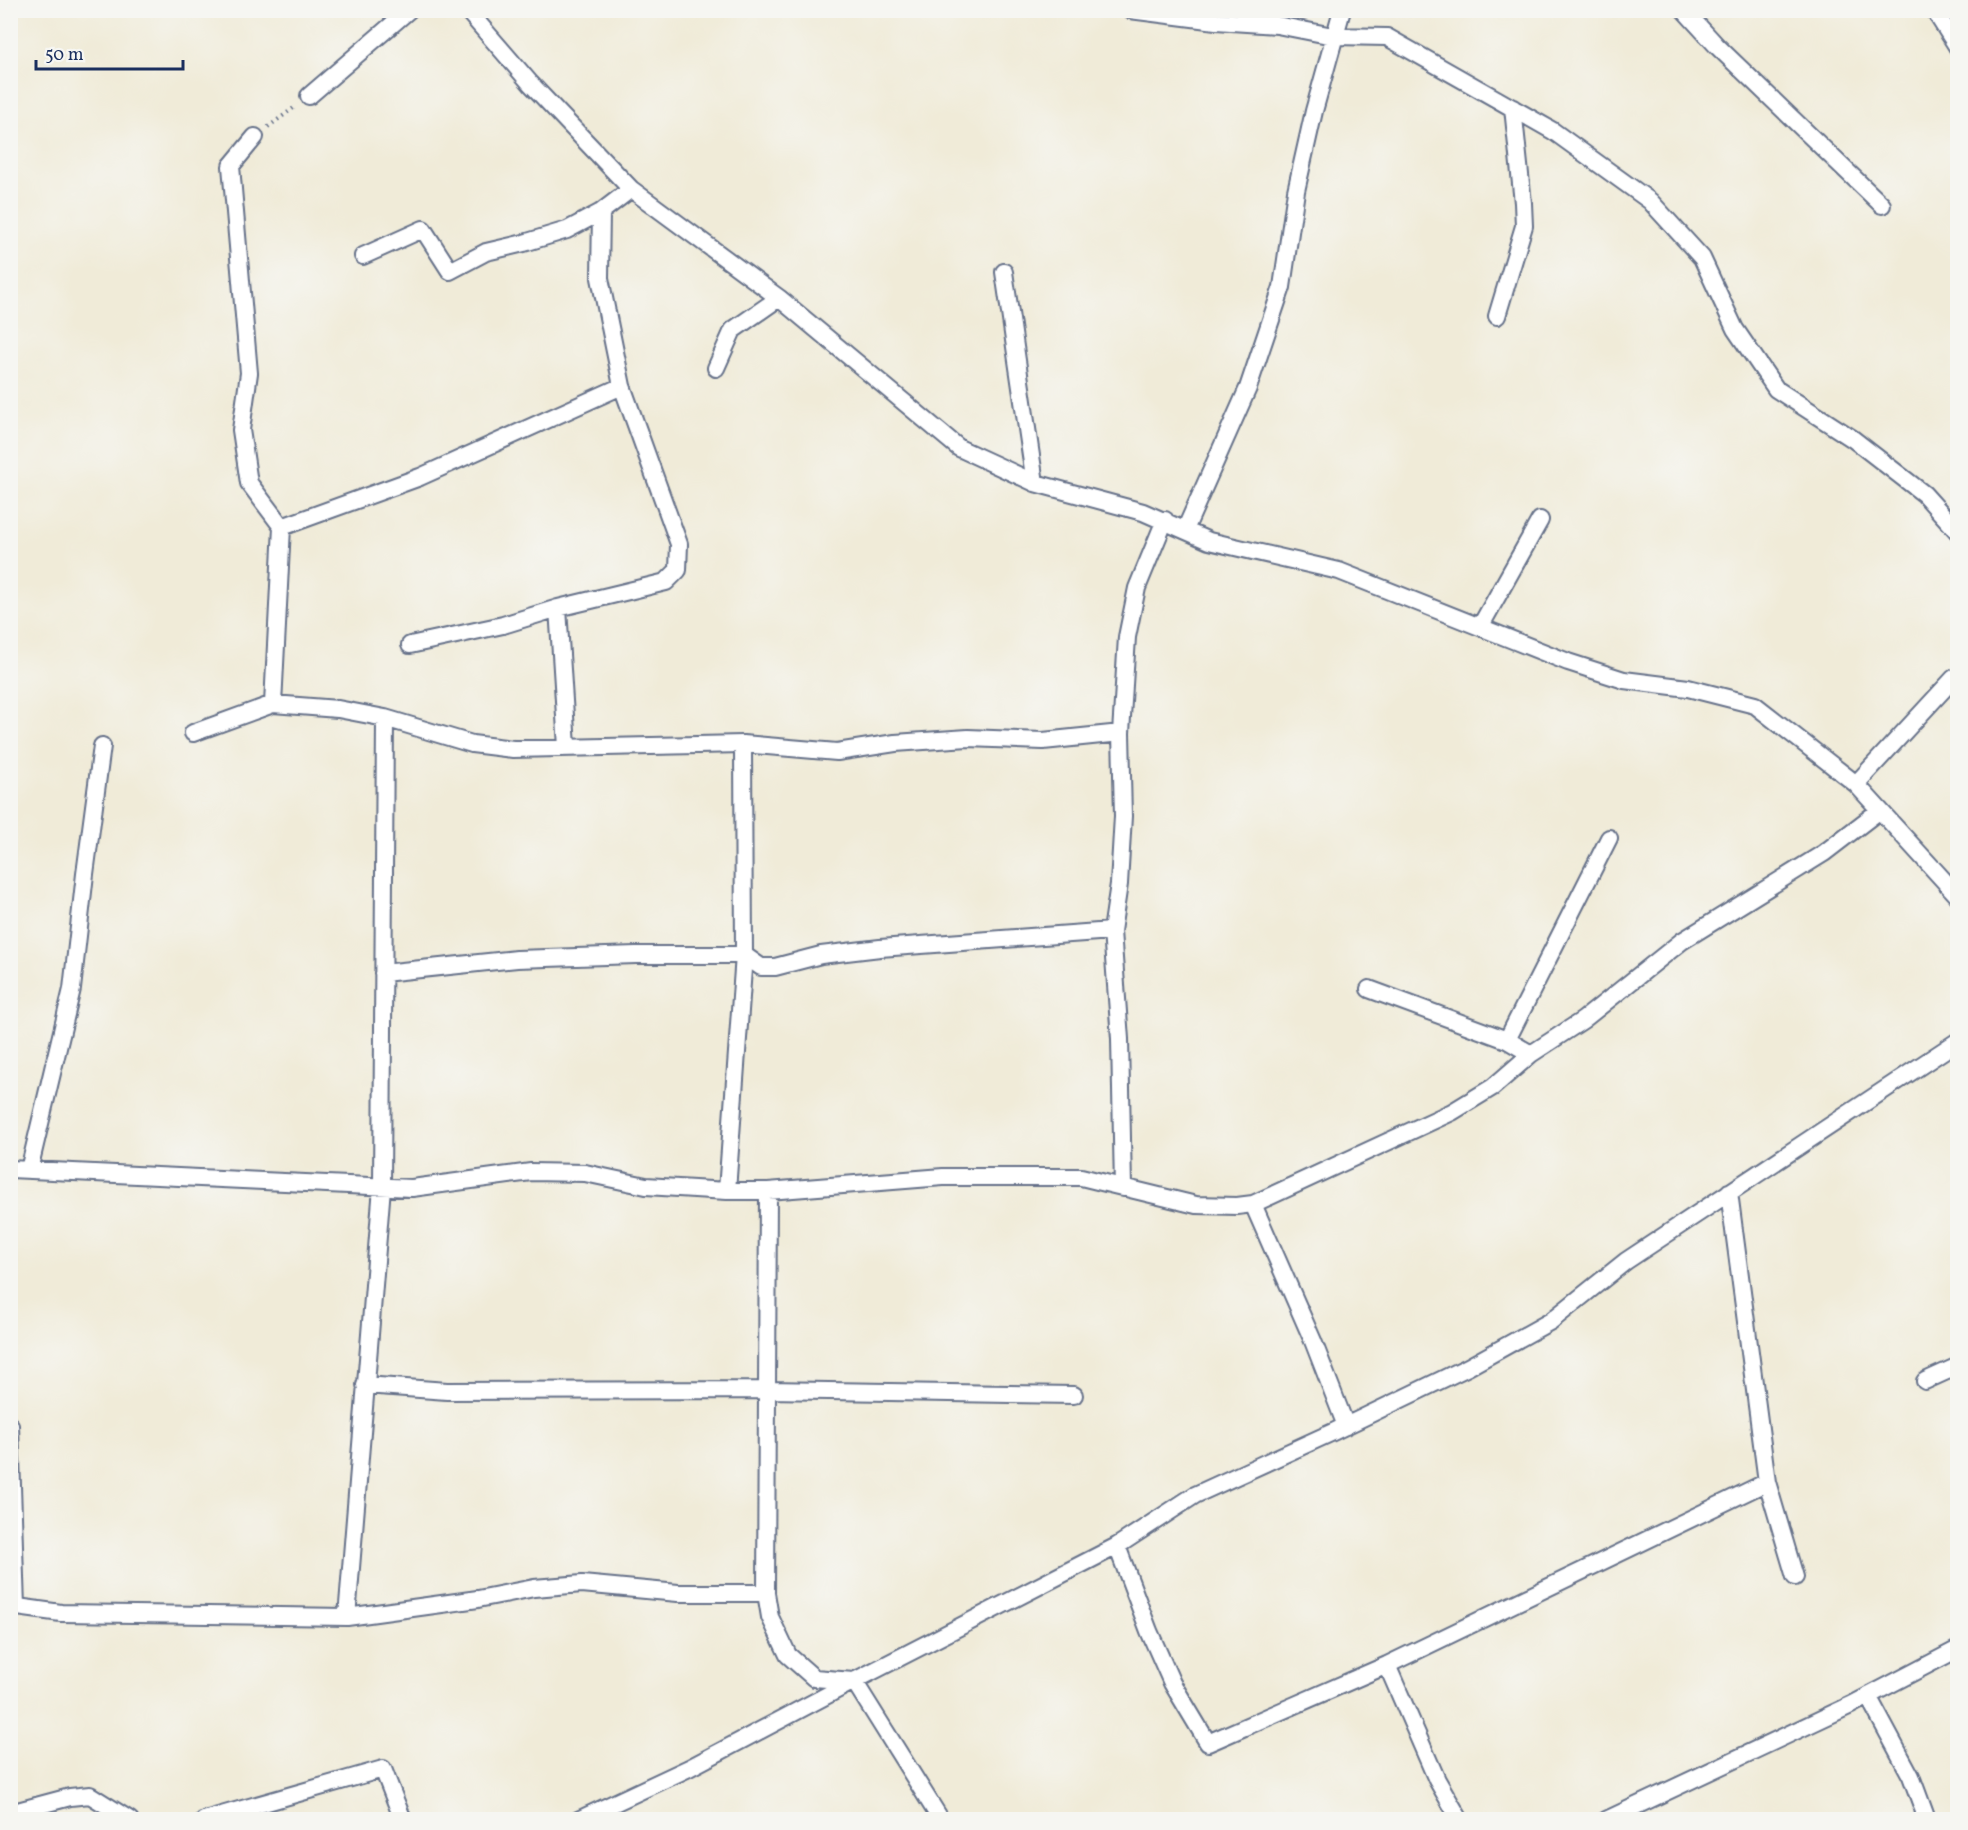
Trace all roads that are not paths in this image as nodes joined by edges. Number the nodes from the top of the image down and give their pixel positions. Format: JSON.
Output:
{"nodes":[{"id":1,"x":409,"y":10,"type":"edge"},
{"id":2,"x":467,"y":10,"type":"edge"},
{"id":3,"x":1130,"y":10,"type":"edge"},
{"id":4,"x":1342,"y":10,"type":"edge"},
{"id":5,"x":1684,"y":10,"type":"edge"},
{"id":6,"x":1934,"y":10,"type":"edge"},
{"id":7,"x":1333,"y":36,"type":"junction"},
{"id":8,"x":1958,"y":48,"type":"edge"},
{"id":9,"x":309,"y":96,"type":"road end"},
{"id":10,"x":1513,"y":108,"type":"junction"},
{"id":11,"x":255,"y":137,"type":"road end"},
{"id":12,"x":631,"y":189,"type":"junction"},
{"id":13,"x":1882,"y":205,"type":"dead end"},
{"id":14,"x":601,"y":212,"type":"junction"},
{"id":15,"x":363,"y":256,"type":"dead end"},
{"id":16,"x":1004,"y":272,"type":"dead end"},
{"id":17,"x":779,"y":298,"type":"junction"},
{"id":18,"x":1497,"y":316,"type":"dead end"},
{"id":19,"x":716,"y":368,"type":"dead end"},
{"id":20,"x":622,"y":386,"type":"junction"},
{"id":21,"x":1035,"y":483,"type":"junction"},
{"id":22,"x":1165,"y":520,"type":"junction"},
{"id":23,"x":1540,"y":520,"type":"dead end"},
{"id":24,"x":282,"y":527,"type":"junction"},
{"id":25,"x":1185,"y":530,"type":"junction"},
{"id":26,"x":1958,"y":532,"type":"edge"},
{"id":27,"x":558,"y":608,"type":"junction"},
{"id":28,"x":1480,"y":627,"type":"junction"},
{"id":29,"x":410,"y":645,"type":"dead end"},
{"id":30,"x":1954,"y":678,"type":"dead end"},
{"id":31,"x":273,"y":704,"type":"junction"},
{"id":32,"x":385,"y":718,"type":"junction"},
{"id":33,"x":193,"y":733,"type":"dead end"},
{"id":34,"x":1121,"y":733,"type":"junction"},
{"id":35,"x":743,"y":744,"type":"junction"},
{"id":36,"x":102,"y":746,"type":"dead end"},
{"id":37,"x":567,"y":747,"type":"junction"},
{"id":38,"x":1856,"y":784,"type":"junction"},
{"id":39,"x":1880,"y":810,"type":"junction"},
{"id":40,"x":1609,"y":838,"type":"dead end"},
{"id":41,"x":1958,"y":896,"type":"edge"},
{"id":42,"x":1112,"y":931,"type":"junction"},
{"id":43,"x":744,"y":955,"type":"junction"},
{"id":44,"x":383,"y":973,"type":"junction"},
{"id":45,"x":1369,"y":989,"type":"dead end"},
{"id":46,"x":1507,"y":1040,"type":"junction"},
{"id":47,"x":1958,"y":1041,"type":"edge"},
{"id":48,"x":1532,"y":1053,"type":"junction"},
{"id":49,"x":10,"y":1169,"type":"edge"},
{"id":50,"x":29,"y":1170,"type":"junction"},
{"id":51,"x":382,"y":1187,"type":"junction"},
{"id":52,"x":1123,"y":1188,"type":"junction"},
{"id":53,"x":727,"y":1191,"type":"junction"},
{"id":54,"x":768,"y":1191,"type":"junction"},
{"id":55,"x":1729,"y":1192,"type":"junction"},
{"id":56,"x":1252,"y":1204,"type":"junction"},
{"id":57,"x":1958,"y":1366,"type":"edge"},
{"id":58,"x":1925,"y":1381,"type":"dead end"},
{"id":59,"x":365,"y":1385,"type":"junction"},
{"id":60,"x":768,"y":1390,"type":"junction"},
{"id":61,"x":1074,"y":1395,"type":"dead end"},
{"id":62,"x":10,"y":1425,"type":"edge"},
{"id":63,"x":1346,"y":1426,"type":"junction"},
{"id":64,"x":1767,"y":1482,"type":"junction"},
{"id":65,"x":1117,"y":1546,"type":"junction"},
{"id":66,"x":1795,"y":1577,"type":"dead end"},
{"id":67,"x":766,"y":1593,"type":"junction"},
{"id":68,"x":13,"y":1606,"type":"edge"},
{"id":69,"x":347,"y":1617,"type":"junction"},
{"id":70,"x":1958,"y":1649,"type":"edge"},
{"id":71,"x":1388,"y":1665,"type":"junction"},
{"id":72,"x":854,"y":1680,"type":"junction"},
{"id":73,"x":1868,"y":1696,"type":"junction"},
{"id":74,"x":10,"y":1813,"type":"edge"},
{"id":75,"x":130,"y":1820,"type":"edge"},
{"id":76,"x":204,"y":1820,"type":"edge"},
{"id":77,"x":403,"y":1820,"type":"edge"},
{"id":78,"x":578,"y":1820,"type":"edge"},
{"id":79,"x":941,"y":1820,"type":"edge"},
{"id":80,"x":1460,"y":1820,"type":"edge"},
{"id":81,"x":1606,"y":1820,"type":"edge"},
{"id":82,"x":1921,"y":1820,"type":"edge"}],
"edges":[{"from":1,"to":9,"type":"street"},
{"from":2,"to":12,"type":"street"},
{"from":3,"to":7,"type":"street"},
{"from":4,"to":7,"type":"street"},
{"from":5,"to":13,"type":"street"},
{"from":6,"to":8,"type":"street"},
{"from":7,"to":10,"type":"street"},
{"from":7,"to":25,"type":"street"},
{"from":10,"to":18,"type":"street"},
{"from":10,"to":26,"type":"street"},
{"from":11,"to":24,"type":"street"},
{"from":12,"to":14,"type":"street"},
{"from":12,"to":17,"type":"street"},
{"from":14,"to":15,"type":"street"},
{"from":14,"to":20,"type":"street"},
{"from":16,"to":21,"type":"street"},
{"from":17,"to":19,"type":"street"},
{"from":17,"to":21,"type":"street"},
{"from":20,"to":24,"type":"street"},
{"from":20,"to":27,"type":"street"},
{"from":21,"to":22,"type":"street"},
{"from":22,"to":25,"type":"street"},
{"from":22,"to":34,"type":"street"},
{"from":23,"to":28,"type":"street"},
{"from":24,"to":31,"type":"street"},
{"from":25,"to":28,"type":"street"},
{"from":27,"to":29,"type":"street"},
{"from":27,"to":37,"type":"street"},
{"from":28,"to":38,"type":"street"},
{"from":30,"to":38,"type":"street"},
{"from":31,"to":32,"type":"street"},
{"from":31,"to":33,"type":"street"},
{"from":32,"to":37,"type":"street"},
{"from":32,"to":44,"type":"street"},
{"from":34,"to":35,"type":"street"},
{"from":34,"to":42,"type":"street"},
{"from":35,"to":37,"type":"street"},
{"from":35,"to":43,"type":"street"},
{"from":36,"to":50,"type":"street"},
{"from":38,"to":39,"type":"street"},
{"from":39,"to":41,"type":"street"},
{"from":39,"to":48,"type":"street"},
{"from":40,"to":46,"type":"street"},
{"from":42,"to":43,"type":"street"},
{"from":42,"to":52,"type":"street"},
{"from":43,"to":44,"type":"street"},
{"from":43,"to":53,"type":"street"},
{"from":44,"to":51,"type":"street"},
{"from":45,"to":46,"type":"street"},
{"from":46,"to":48,"type":"street"},
{"from":47,"to":55,"type":"street"},
{"from":48,"to":56,"type":"street"},
{"from":49,"to":50,"type":"street"},
{"from":50,"to":51,"type":"street"},
{"from":51,"to":53,"type":"street"},
{"from":51,"to":59,"type":"street"},
{"from":52,"to":54,"type":"street"},
{"from":52,"to":56,"type":"street"},
{"from":53,"to":54,"type":"street"},
{"from":54,"to":60,"type":"street"},
{"from":55,"to":63,"type":"street"},
{"from":55,"to":64,"type":"street"},
{"from":56,"to":63,"type":"street"},
{"from":57,"to":58,"type":"street"},
{"from":59,"to":60,"type":"street"},
{"from":59,"to":69,"type":"street"},
{"from":60,"to":61,"type":"street"},
{"from":60,"to":67,"type":"street"},
{"from":62,"to":68,"type":"street"},
{"from":63,"to":65,"type":"street"},
{"from":64,"to":66,"type":"street"},
{"from":64,"to":71,"type":"street"},
{"from":65,"to":71,"type":"street"},
{"from":65,"to":72,"type":"street"},
{"from":67,"to":69,"type":"street"},
{"from":67,"to":72,"type":"street"},
{"from":68,"to":69,"type":"street"},
{"from":70,"to":73,"type":"street"},
{"from":71,"to":80,"type":"street"},
{"from":72,"to":78,"type":"street"},
{"from":72,"to":79,"type":"street"},
{"from":73,"to":81,"type":"street"},
{"from":73,"to":82,"type":"street"},
{"from":74,"to":75,"type":"street"},
{"from":76,"to":77,"type":"street"}]}
